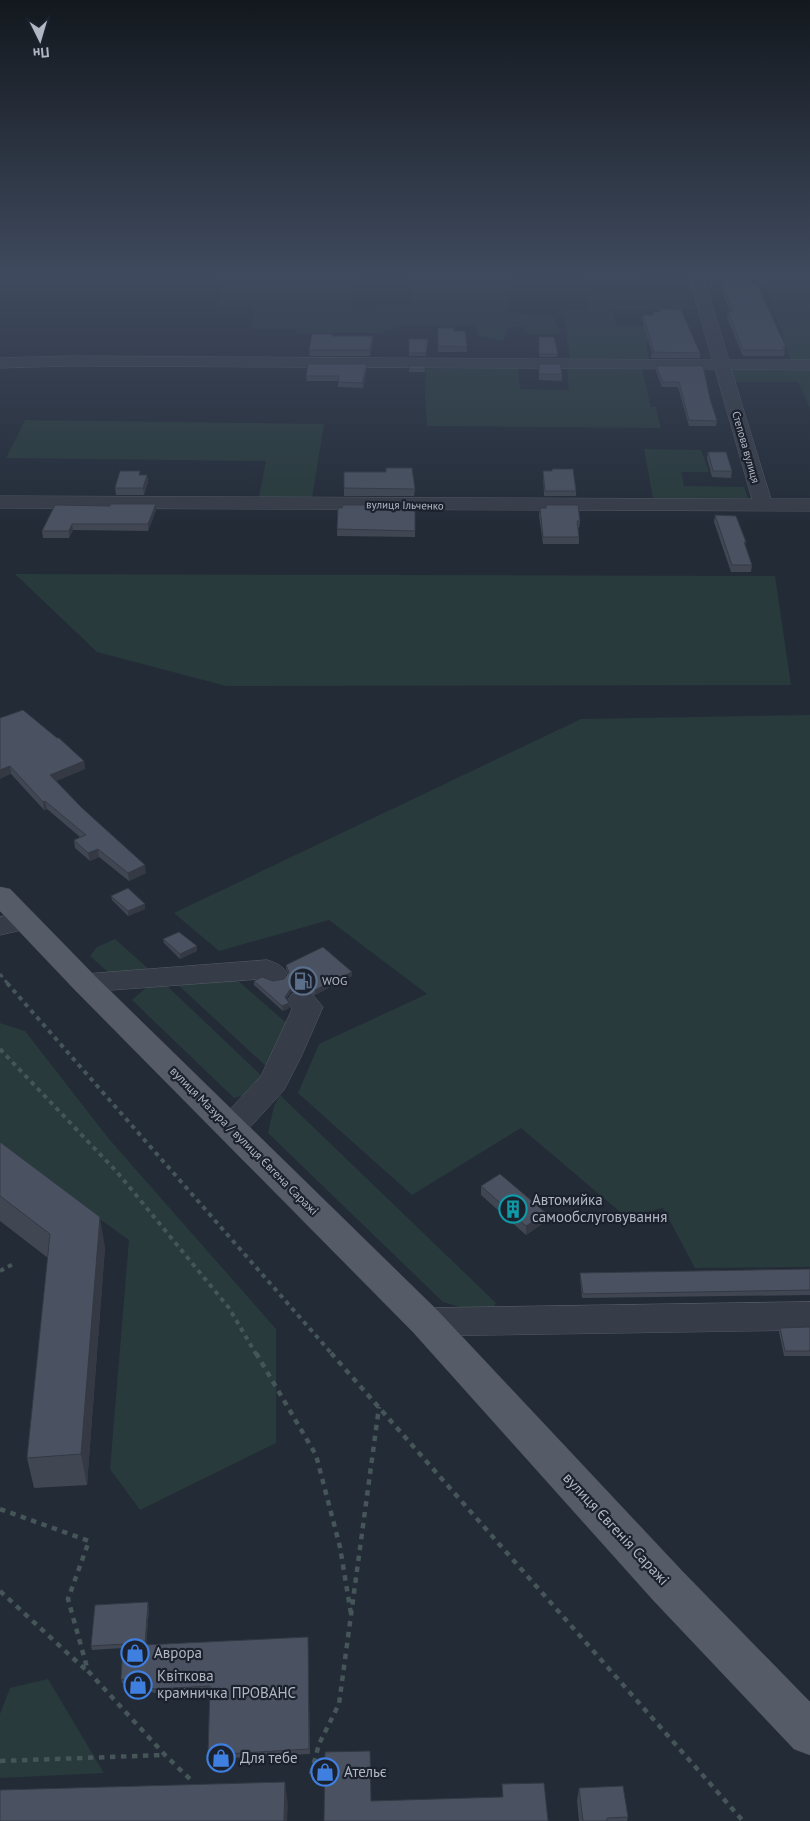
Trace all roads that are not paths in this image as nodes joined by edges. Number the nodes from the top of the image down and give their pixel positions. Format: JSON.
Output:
{"nodes":[{"id":1,"x":720,"y":358,"type":"edge"},
{"id":2,"x":0,"y":363,"type":"edge"},
{"id":3,"x":722,"y":365,"type":"junction"},
{"id":4,"x":810,"y":365,"type":"edge"},
{"id":5,"x":0,"y":502,"type":"edge"},
{"id":6,"x":763,"y":505,"type":"junction"},
{"id":7,"x":810,"y":505,"type":"edge"},
{"id":8,"x":0,"y":895,"type":"edge"},
{"id":9,"x":12,"y":923,"type":"edge"},
{"id":10,"x":274,"y":976,"type":"dead end"},
{"id":11,"x":85,"y":983,"type":"junction"},
{"id":12,"x":302,"y":1001,"type":"dead end"},
{"id":13,"x":231,"y":1128,"type":"junction"},
{"id":14,"x":810,"y":1316,"type":"edge"},
{"id":15,"x":426,"y":1322,"type":"junction"},
{"id":16,"x":810,"y":1732,"type":"edge"}],
"edges":[{"from":1,"to":3,"type":"street","name":"Степова вулиця"},
{"from":2,"to":3,"type":"street"},
{"from":3,"to":4,"type":"street"},
{"from":3,"to":6,"type":"street","name":"Степова вулиця"},
{"from":5,"to":6,"type":"street","name":"вулиця Ільченко"},
{"from":6,"to":7,"type":"street","name":"вулиця Ільченко"},
{"from":8,"to":9,"type":"main road","name":"вулиця Мазура / вулиця Євгена Саражі"},
{"from":9,"to":11,"type":"main road","name":"вулиця Мазура / вулиця Євгена Саражі"},
{"from":10,"to":11,"type":"street"},
{"from":11,"to":13,"type":"main road","name":"вулиця Мазура / вулиця Євгена Саражі"},
{"from":12,"to":13,"type":"street"},
{"from":13,"to":15,"type":"main road","name":"вулиця Мазура / вулиця Євгена Саражі"},
{"from":14,"to":15,"type":"street"},
{"from":15,"to":16,"type":"main road","name":"вулиця Євгенія Саражі"}]}
